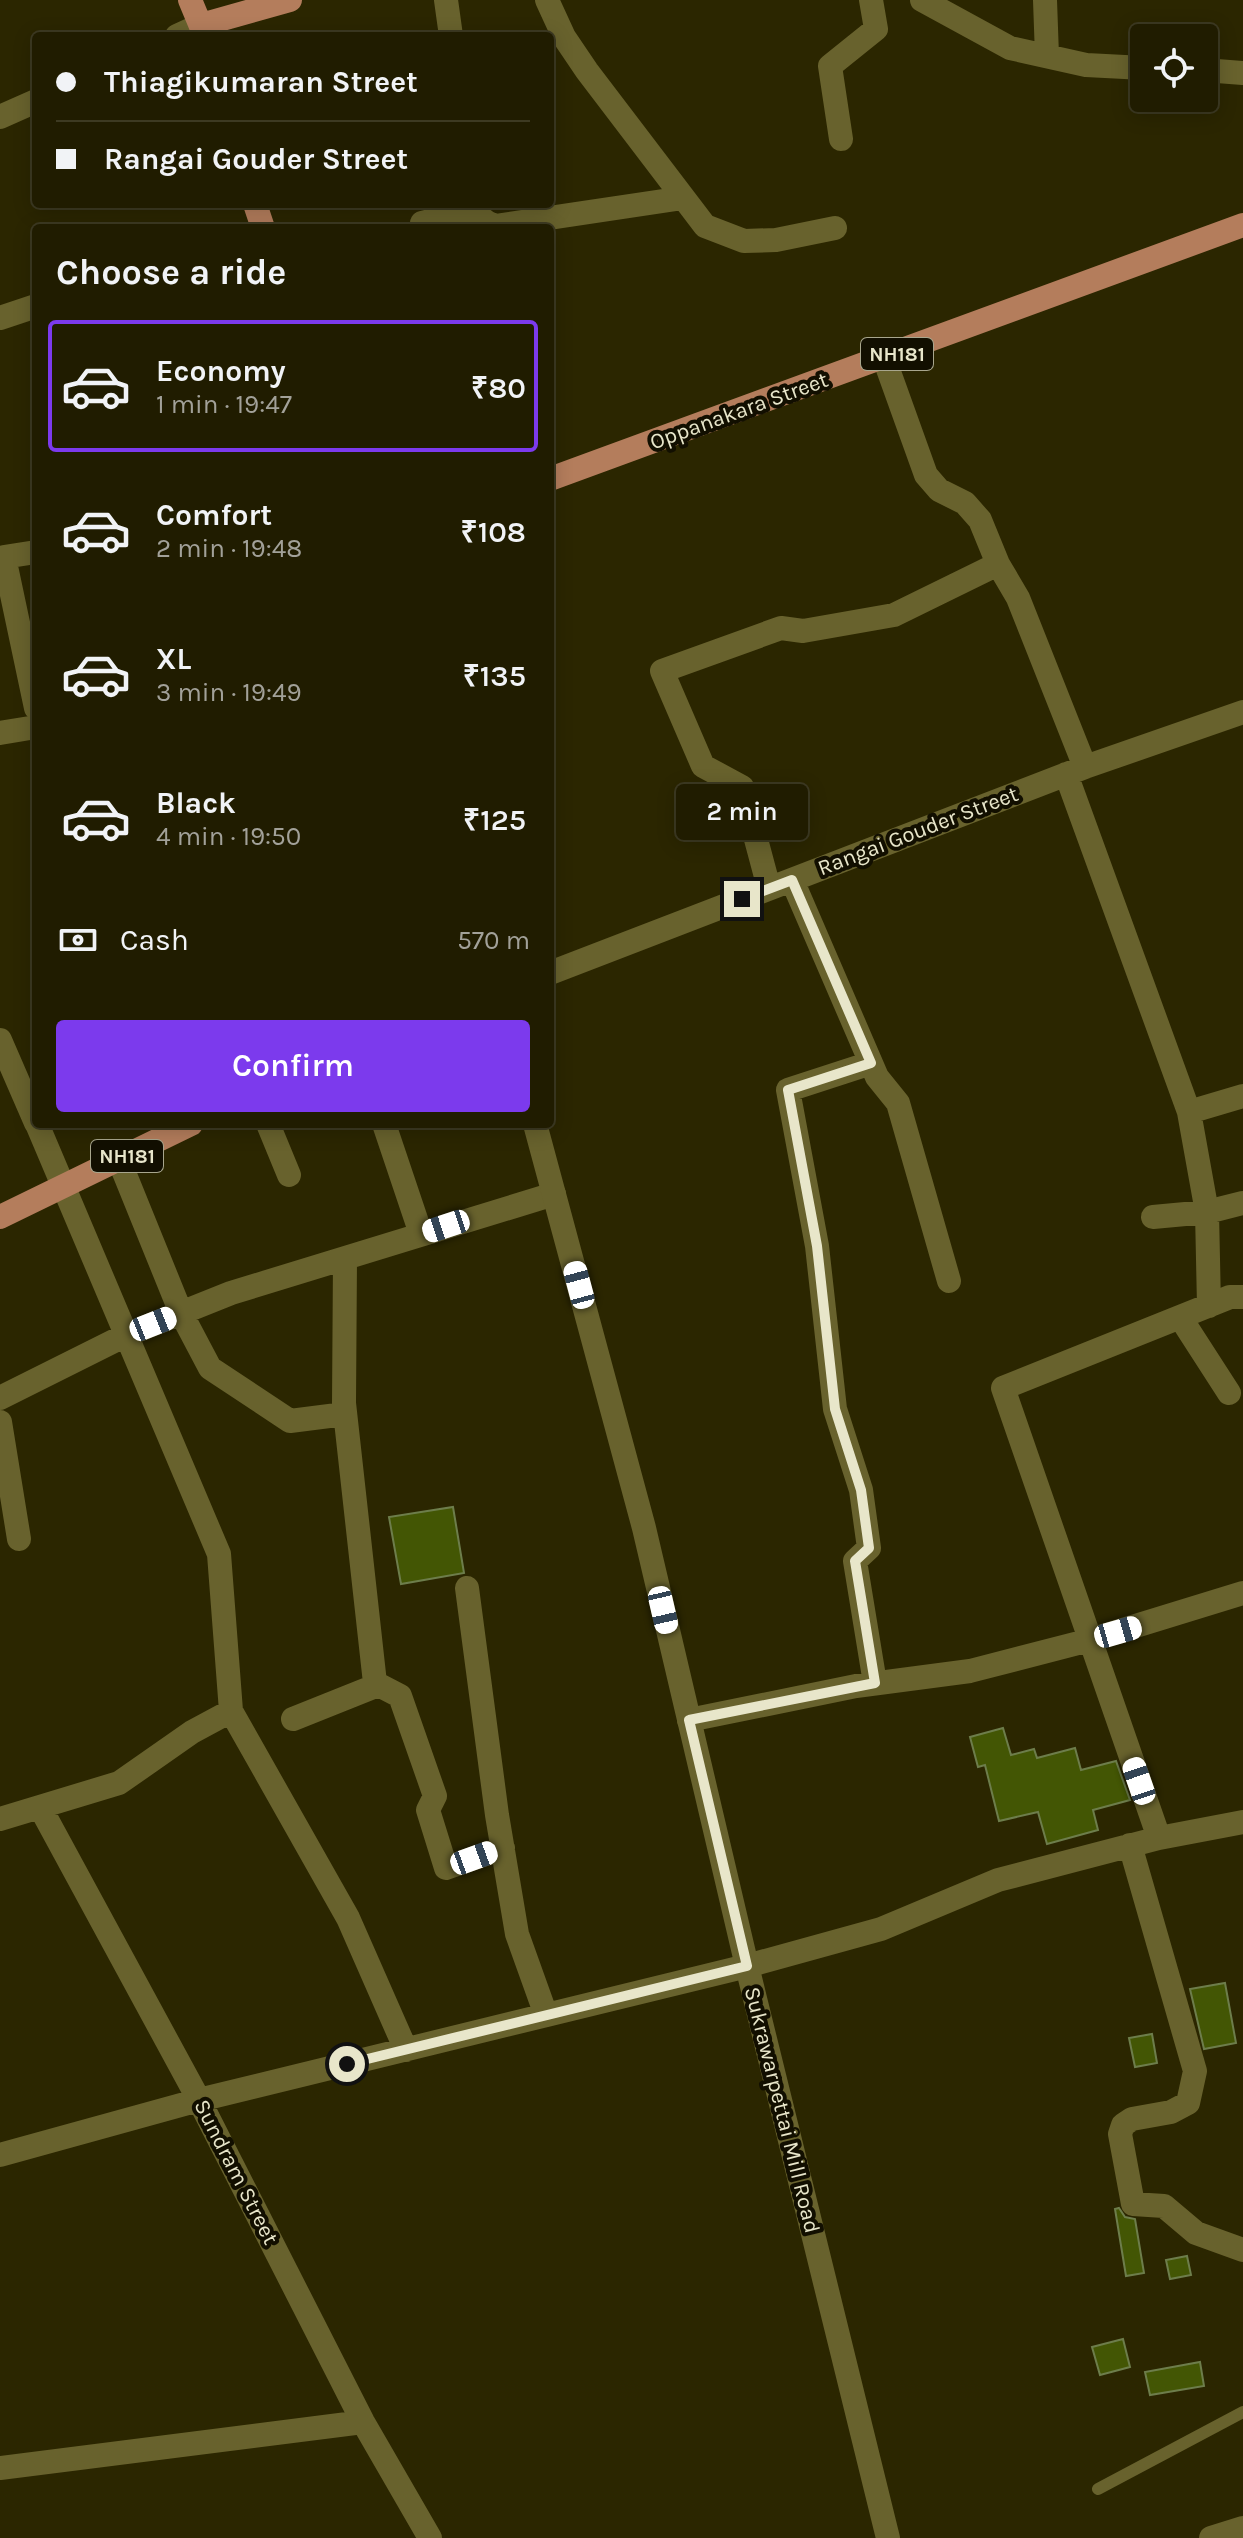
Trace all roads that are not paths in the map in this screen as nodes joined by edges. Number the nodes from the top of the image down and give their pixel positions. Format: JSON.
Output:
{"nodes":[{"id":1,"x":190,"y":0,"type":"edge"},
{"id":2,"x":290,"y":0,"type":"edge"},
{"id":3,"x":446,"y":0,"type":"edge"},
{"id":4,"x":547,"y":0,"type":"edge"},
{"id":5,"x":871,"y":0,"type":"edge"},
{"id":6,"x":922,"y":0,"type":"edge"},
{"id":7,"x":1045,"y":0,"type":"edge"},
{"id":8,"x":203,"y":30,"type":"edge"},
{"id":9,"x":450,"y":32,"type":"edge"},
{"id":10,"x":1047,"y":56,"type":"junction"},
{"id":11,"x":1130,"y":67,"type":"edge"},
{"id":12,"x":1218,"y":71,"type":"edge"},
{"id":13,"x":1243,"y":73,"type":"edge"},
{"id":14,"x":32,"y":103,"type":"edge"},
{"id":15,"x":0,"y":117,"type":"edge"},
{"id":16,"x":841,"y":139,"type":"dead end"},
{"id":17,"x":683,"y":198,"type":"junction"},
{"id":18,"x":473,"y":208,"type":"edge"},
{"id":19,"x":477,"y":208,"type":"edge"},
{"id":20,"x":422,"y":223,"type":"dead end"},
{"id":21,"x":490,"y":224,"type":"edge"},
{"id":22,"x":508,"y":224,"type":"edge"},
{"id":23,"x":1243,"y":225,"type":"edge"},
{"id":24,"x":835,"y":228,"type":"dead end"},
{"id":25,"x":32,"y":307,"type":"edge"},
{"id":26,"x":0,"y":318,"type":"edge"},
{"id":27,"x":884,"y":358,"type":"junction"},
{"id":28,"x":554,"y":478,"type":"edge"},
{"id":29,"x":32,"y":553,"type":"edge"},
{"id":30,"x":998,"y":564,"type":"junction"},
{"id":31,"x":32,"y":689,"type":"edge"},
{"id":32,"x":1243,"y":712,"type":"edge"},
{"id":33,"x":32,"y":728,"type":"edge"},
{"id":34,"x":0,"y":733,"type":"edge"},
{"id":35,"x":1076,"y":771,"type":"junction"},
{"id":36,"x":780,"y":884,"type":"junction"},
{"id":37,"x":554,"y":971,"type":"edge"},
{"id":38,"x":0,"y":1040,"type":"edge"},
{"id":39,"x":871,"y":1063,"type":"junction"},
{"id":40,"x":1243,"y":1096,"type":"edge"},
{"id":41,"x":1189,"y":1112,"type":"junction"},
{"id":42,"x":32,"y":1114,"type":"edge"},
{"id":43,"x":38,"y":1128,"type":"edge"},
{"id":44,"x":183,"y":1128,"type":"edge"},
{"id":45,"x":270,"y":1128,"type":"edge"},
{"id":46,"x":385,"y":1128,"type":"edge"},
{"id":47,"x":536,"y":1128,"type":"edge"},
{"id":48,"x":119,"y":1160,"type":"junction"},
{"id":49,"x":289,"y":1175,"type":"dead end"},
{"id":50,"x":64,"y":1187,"type":"junction"},
{"id":51,"x":554,"y":1194,"type":"junction"},
{"id":52,"x":1243,"y":1203,"type":"edge"},
{"id":53,"x":1207,"y":1212,"type":"junction"},
{"id":54,"x":0,"y":1217,"type":"edge"},
{"id":55,"x":1153,"y":1217,"type":"dead end"},
{"id":56,"x":421,"y":1234,"type":"junction"},
{"id":57,"x":345,"y":1259,"type":"junction"},
{"id":58,"x":949,"y":1281,"type":"dead end"},
{"id":59,"x":1243,"y":1297,"type":"edge"},
{"id":60,"x":1209,"y":1306,"type":"junction"},
{"id":61,"x":181,"y":1313,"type":"junction"},
{"id":62,"x":1180,"y":1317,"type":"junction"},
{"id":63,"x":126,"y":1335,"type":"junction"},
{"id":64,"x":1229,"y":1393,"type":"dead end"},
{"id":65,"x":0,"y":1398,"type":"edge"},
{"id":66,"x":345,"y":1414,"type":"junction"},
{"id":67,"x":0,"y":1422,"type":"edge"},
{"id":68,"x":19,"y":1539,"type":"dead end"},
{"id":69,"x":467,"y":1588,"type":"dead end"},
{"id":70,"x":1243,"y":1593,"type":"edge"},
{"id":71,"x":1090,"y":1640,"type":"junction"},
{"id":72,"x":875,"y":1683,"type":"junction"},
{"id":73,"x":378,"y":1685,"type":"junction"},
{"id":74,"x":231,"y":1711,"type":"junction"},
{"id":75,"x":293,"y":1719,"type":"dead end"},
{"id":76,"x":689,"y":1720,"type":"junction"},
{"id":77,"x":40,"y":1807,"type":"junction"},
{"id":78,"x":0,"y":1819,"type":"edge"},
{"id":79,"x":1243,"y":1822,"type":"edge"},
{"id":80,"x":1159,"y":1838,"type":"junction"},
{"id":81,"x":1130,"y":1845,"type":"junction"},
{"id":82,"x":503,"y":1848,"type":"junction"},
{"id":83,"x":747,"y":1966,"type":"junction"},
{"id":84,"x":546,"y":2015,"type":"junction"},
{"id":85,"x":406,"y":2050,"type":"junction"},
{"id":86,"x":199,"y":2100,"type":"junction"},
{"id":87,"x":0,"y":2155,"type":"edge"},
{"id":88,"x":1243,"y":2250,"type":"edge"},
{"id":89,"x":1243,"y":2412,"type":"edge"},
{"id":90,"x":363,"y":2422,"type":"junction"},
{"id":91,"x":0,"y":2468,"type":"edge"},
{"id":92,"x":1098,"y":2489,"type":"dead end"},
{"id":93,"x":1243,"y":2528,"type":"edge"},
{"id":94,"x":430,"y":2538,"type":"edge"},
{"id":95,"x":888,"y":2538,"type":"edge"},
{"id":96,"x":1211,"y":2538,"type":"edge"}],
"edges":[{"from":1,"to":8,"type":"highway"},
{"from":2,"to":8,"type":"highway"},
{"from":3,"to":9,"type":"street"},
{"from":4,"to":17,"type":"street"},
{"from":5,"to":16,"type":"street"},
{"from":6,"to":10,"type":"street"},
{"from":7,"to":10,"type":"street"},
{"from":10,"to":11,"type":"street"},
{"from":12,"to":13,"type":"street"},
{"from":14,"to":15,"type":"street"},
{"from":17,"to":22,"type":"street"},
{"from":17,"to":24,"type":"street"},
{"from":18,"to":20,"type":"street"},
{"from":19,"to":21,"type":"street"},
{"from":23,"to":27,"type":"highway","name":"Oppanakara Street","number":"NH181"},
{"from":25,"to":26,"type":"street"},
{"from":27,"to":28,"type":"highway","name":"Oppanakara Street","number":"NH181"},
{"from":27,"to":30,"type":"street"},
{"from":29,"to":31,"type":"street"},
{"from":30,"to":35,"type":"street"},
{"from":30,"to":36,"type":"street"},
{"from":32,"to":35,"type":"street","name":"Rangai Gouder Street"},
{"from":33,"to":34,"type":"street"},
{"from":35,"to":36,"type":"street","name":"Rangai Gouder Street"},
{"from":35,"to":41,"type":"street"},
{"from":36,"to":37,"type":"street","name":"Rangai Gouder Street"},
{"from":36,"to":39,"type":"street"},
{"from":38,"to":42,"type":"street"},
{"from":39,"to":58,"type":"street"},
{"from":39,"to":72,"type":"street"},
{"from":40,"to":41,"type":"street"},
{"from":41,"to":53,"type":"street"},
{"from":43,"to":50,"type":"street"},
{"from":44,"to":48,"type":"highway","number":"NH181"},
{"from":45,"to":49,"type":"street"},
{"from":46,"to":56,"type":"street"},
{"from":47,"to":51,"type":"street","name":"Sukrawarpettai Mill Road"},
{"from":48,"to":50,"type":"highway","number":"NH181"},
{"from":48,"to":61,"type":"street"},
{"from":50,"to":54,"type":"highway","number":"NH181"},
{"from":50,"to":63,"type":"street"},
{"from":51,"to":56,"type":"street"},
{"from":51,"to":76,"type":"street","name":"Sukrawarpettai Mill Road"},
{"from":52,"to":53,"type":"street"},
{"from":53,"to":55,"type":"street"},
{"from":53,"to":60,"type":"street"},
{"from":56,"to":57,"type":"street"},
{"from":57,"to":61,"type":"street"},
{"from":57,"to":66,"type":"street"},
{"from":59,"to":60,"type":"street"},
{"from":60,"to":62,"type":"street"},
{"from":61,"to":63,"type":"street"},
{"from":61,"to":66,"type":"street"},
{"from":62,"to":64,"type":"street"},
{"from":62,"to":71,"type":"street"},
{"from":63,"to":65,"type":"street"},
{"from":63,"to":74,"type":"street"},
{"from":66,"to":73,"type":"street"},
{"from":67,"to":68,"type":"street"},
{"from":69,"to":82,"type":"street"},
{"from":70,"to":71,"type":"street"},
{"from":71,"to":72,"type":"street"},
{"from":71,"to":80,"type":"street"},
{"from":72,"to":76,"type":"street"},
{"from":73,"to":75,"type":"street"},
{"from":73,"to":82,"type":"street"},
{"from":74,"to":77,"type":"street"},
{"from":74,"to":85,"type":"street"},
{"from":76,"to":83,"type":"street","name":"Sukrawarpettai Mill Road"},
{"from":77,"to":78,"type":"street"},
{"from":77,"to":86,"type":"street","name":"Sundram Street"},
{"from":79,"to":80,"type":"street"},
{"from":80,"to":81,"type":"street"},
{"from":81,"to":83,"type":"street"},
{"from":81,"to":88,"type":"street"},
{"from":82,"to":84,"type":"street"},
{"from":83,"to":84,"type":"street"},
{"from":83,"to":95,"type":"street","name":"Sukrawarpettai Mill Road"},
{"from":84,"to":85,"type":"street"},
{"from":85,"to":86,"type":"street"},
{"from":86,"to":87,"type":"street"},
{"from":86,"to":90,"type":"street","name":"Sundram Street"},
{"from":89,"to":92,"type":"lane"},
{"from":90,"to":91,"type":"street"},
{"from":90,"to":94,"type":"street","name":"Sundram Street"},
{"from":93,"to":96,"type":"street"}]}
